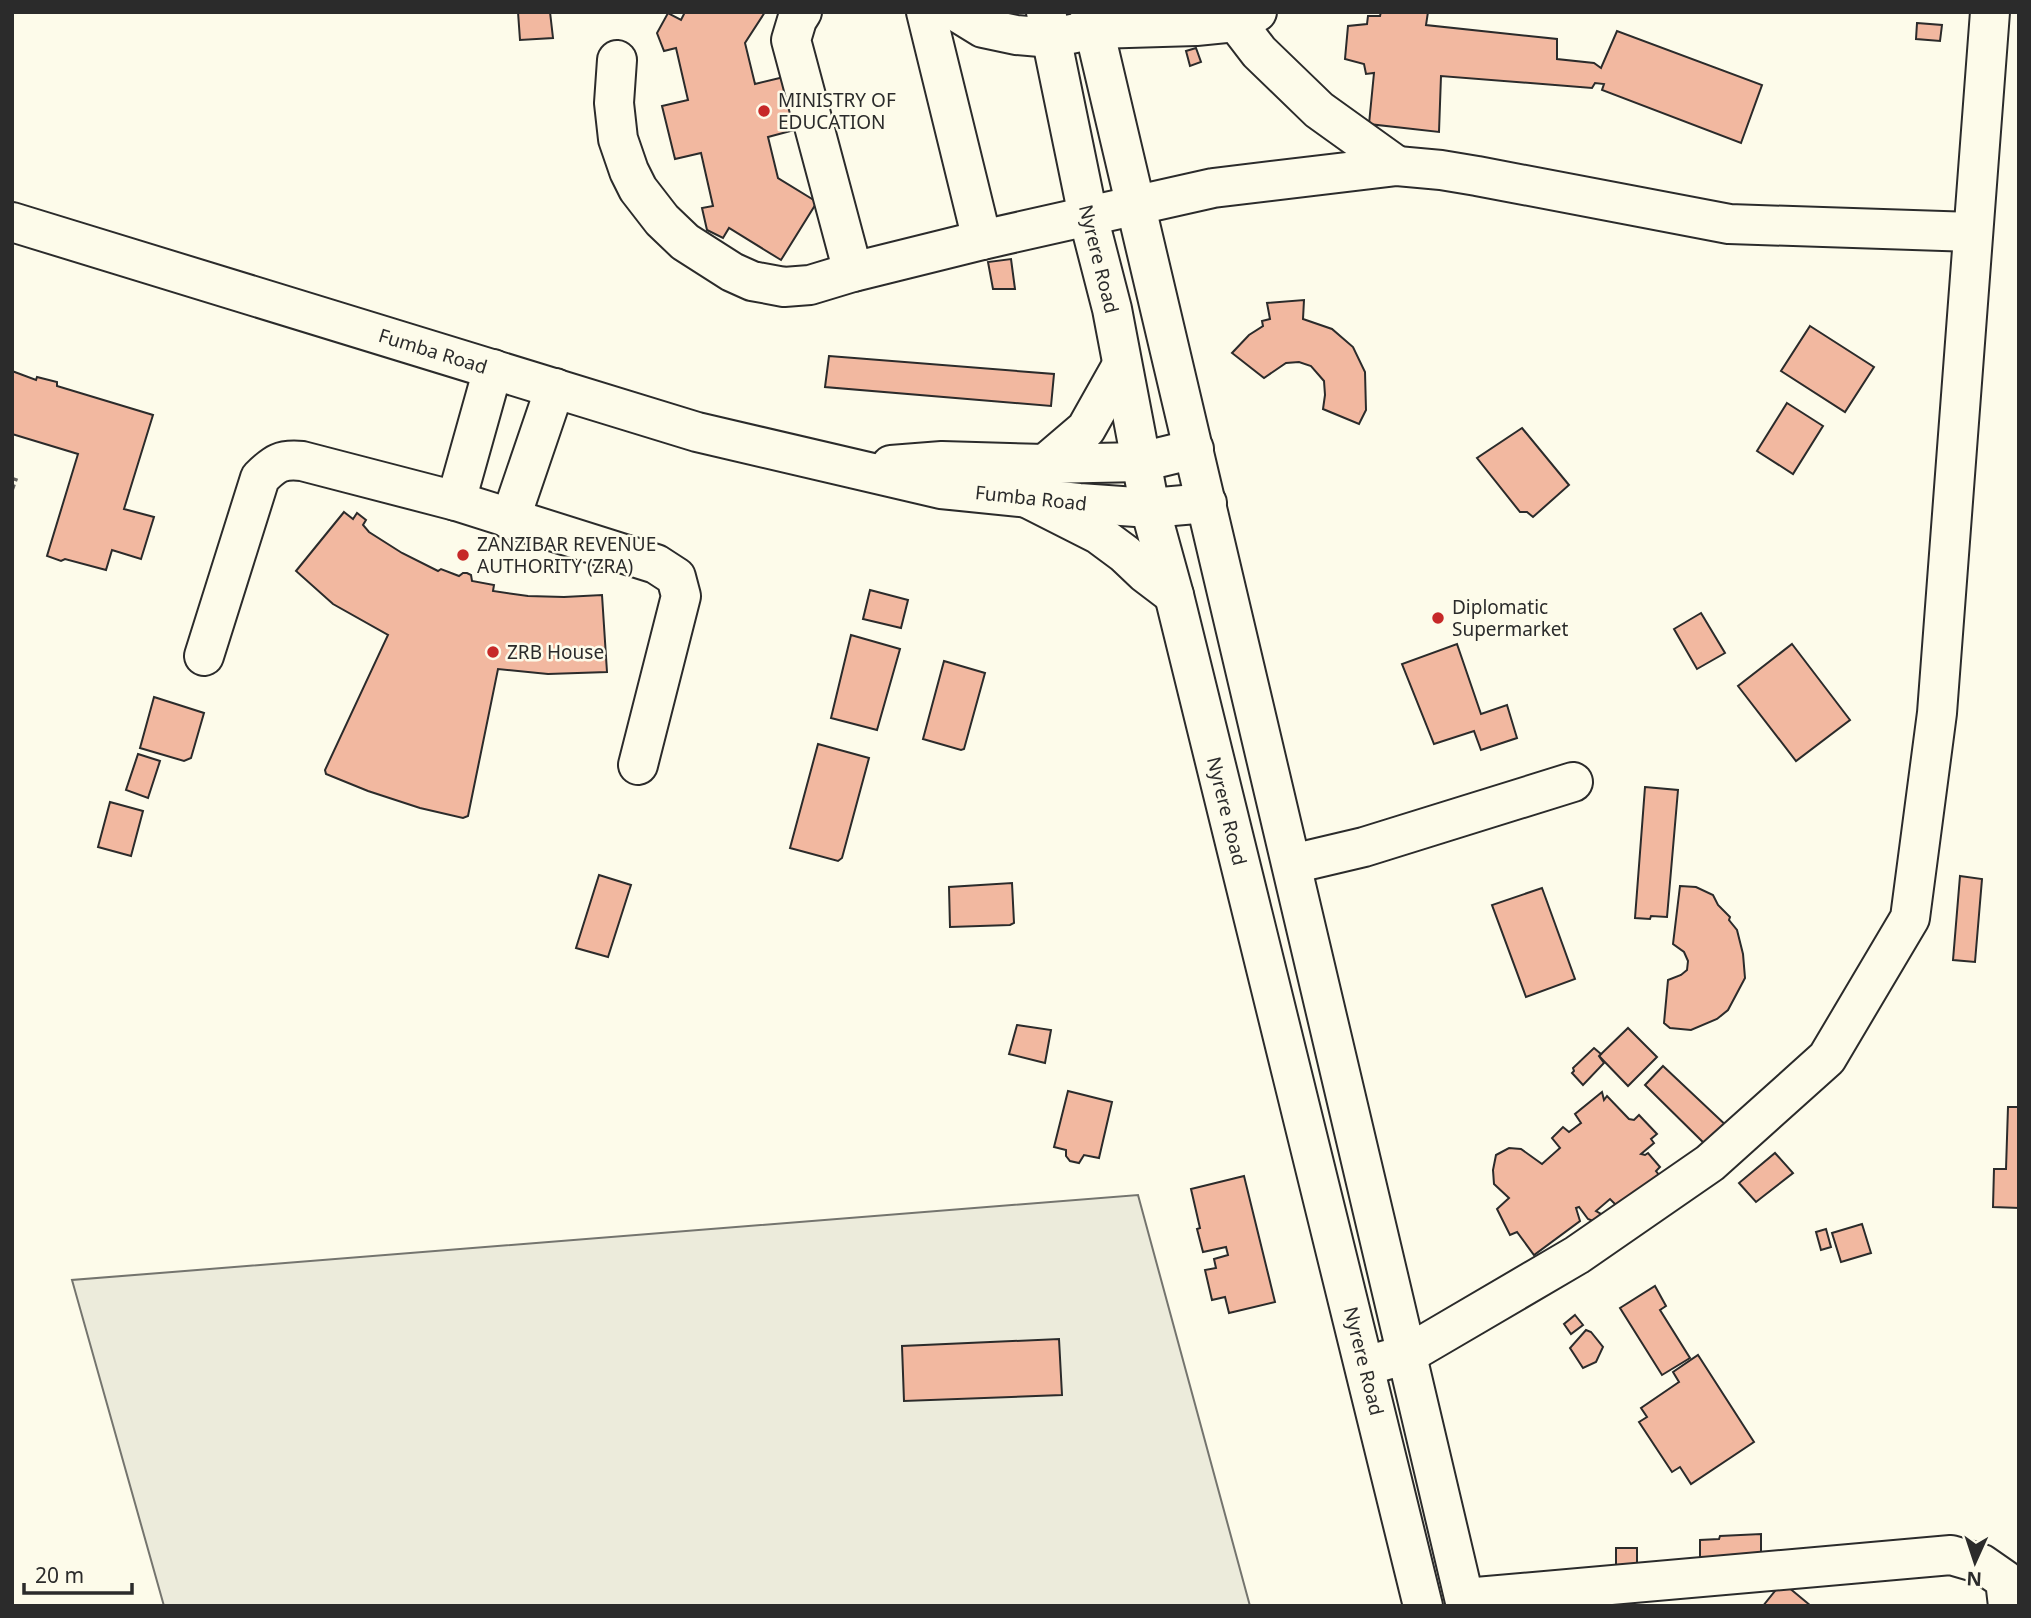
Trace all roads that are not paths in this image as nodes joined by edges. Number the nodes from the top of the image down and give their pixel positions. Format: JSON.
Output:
{"nodes":[{"id":1,"x":802,"y":12,"type":"edge"},
{"id":2,"x":926,"y":12,"type":"edge"},
{"id":3,"x":957,"y":12,"type":"edge"},
{"id":4,"x":1990,"y":12,"type":"edge"},
{"id":5,"x":1247,"y":17,"type":"edge"},
{"id":6,"x":1093,"y":20,"type":"edge"},
{"id":7,"x":1049,"y":25,"type":"edge"},
{"id":8,"x":617,"y":60,"type":"dead end"},
{"id":9,"x":1397,"y":166,"type":"junction"},
{"id":10,"x":1135,"y":204,"type":"junction"},
{"id":11,"x":1088,"y":216,"type":"junction"},
{"id":12,"x":12,"y":222,"type":"edge"},
{"id":13,"x":1973,"y":232,"type":"junction"},
{"id":14,"x":982,"y":240,"type":"junction"},
{"id":15,"x":853,"y":272,"type":"junction"},
{"id":16,"x":1122,"y":365,"type":"junction"},
{"id":17,"x":494,"y":369,"type":"junction"},
{"id":18,"x":555,"y":388,"type":"junction"},
{"id":19,"x":1195,"y":449,"type":"junction"},
{"id":20,"x":1141,"y":462,"type":"junction"},
{"id":21,"x":1045,"y":464,"type":"junction"},
{"id":22,"x":857,"y":468,"type":"junction"},
{"id":23,"x":1027,"y":498,"type":"junction"},
{"id":24,"x":456,"y":501,"type":"junction"},
{"id":25,"x":1207,"y":503,"type":"junction"},
{"id":26,"x":1150,"y":508,"type":"junction"},
{"id":27,"x":510,"y":520,"type":"junction"},
{"id":28,"x":1174,"y":595,"type":"junction"},
{"id":29,"x":204,"y":656,"type":"dead end"},
{"id":30,"x":638,"y":765,"type":"dead end"},
{"id":31,"x":1573,"y":782,"type":"dead end"},
{"id":32,"x":1292,"y":864,"type":"junction"},
{"id":33,"x":1408,"y":1353,"type":"junction"},
{"id":34,"x":1365,"y":1366,"type":"junction"},
{"id":35,"x":1465,"y":1602,"type":"edge"},
{"id":36,"x":1423,"y":1606,"type":"edge"},
{"id":37,"x":2008,"y":1606,"type":"edge"}],
"edges":[{"from":1,"to":15,"type":"street"},
{"from":2,"to":14,"type":"street"},
{"from":3,"to":7,"type":"street"},
{"from":4,"to":13,"type":"street"},
{"from":5,"to":6,"type":"street"},
{"from":5,"to":9,"type":"street"},
{"from":6,"to":7,"type":"street"},
{"from":6,"to":10,"type":"street"},
{"from":7,"to":11,"type":"street","name":"Nyrere Road"},
{"from":8,"to":15,"type":"street"},
{"from":9,"to":10,"type":"street"},
{"from":9,"to":13,"type":"street"},
{"from":10,"to":11,"type":"street"},
{"from":10,"to":19,"type":"street"},
{"from":11,"to":14,"type":"street"},
{"from":11,"to":16,"type":"street","name":"Nyrere Road"},
{"from":12,"to":17,"type":"street","name":"Fumba Road"},
{"from":13,"to":33,"type":"street"},
{"from":14,"to":15,"type":"street"},
{"from":16,"to":20,"type":"street","name":"Nyrere Road"},
{"from":16,"to":21,"type":"street"},
{"from":17,"to":18,"type":"street","name":"Fumba Road"},
{"from":17,"to":24,"type":"street"},
{"from":18,"to":22,"type":"street","name":"Fumba Road"},
{"from":18,"to":27,"type":"street"},
{"from":19,"to":20,"type":"street","name":"Fumba Road"},
{"from":19,"to":25,"type":"street"},
{"from":20,"to":21,"type":"street","name":"Fumba Road"},
{"from":20,"to":26,"type":"street","name":"Nyrere Road"},
{"from":21,"to":22,"type":"street","name":"Fumba Road"},
{"from":22,"to":23,"type":"street","name":"Fumba Road"},
{"from":23,"to":26,"type":"street","name":"Fumba Road"},
{"from":23,"to":28,"type":"street"},
{"from":24,"to":27,"type":"street"},
{"from":24,"to":29,"type":"street"},
{"from":25,"to":26,"type":"street","name":"Fumba Road"},
{"from":25,"to":32,"type":"street"},
{"from":26,"to":28,"type":"street","name":"Nyrere Road"},
{"from":27,"to":30,"type":"street"},
{"from":28,"to":34,"type":"street","name":"Nyrere Road"},
{"from":31,"to":32,"type":"street"},
{"from":32,"to":33,"type":"street"},
{"from":33,"to":34,"type":"street"},
{"from":33,"to":35,"type":"street"},
{"from":34,"to":36,"type":"street","name":"Nyrere Road"},
{"from":35,"to":37,"type":"street"}]}
